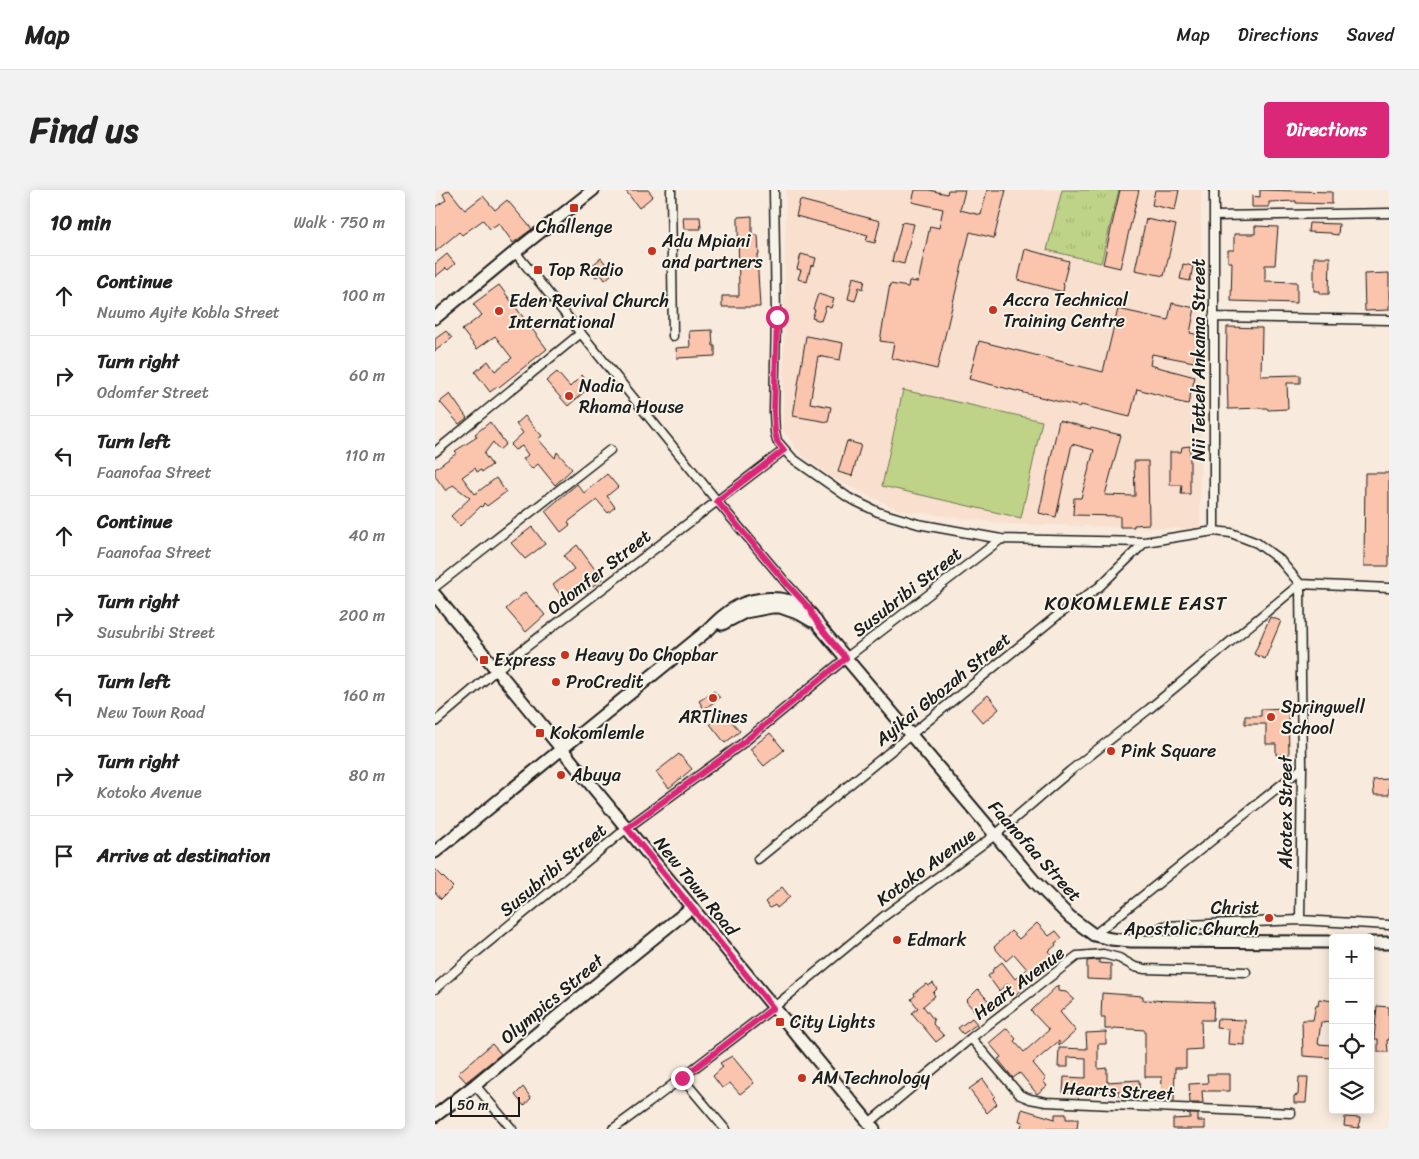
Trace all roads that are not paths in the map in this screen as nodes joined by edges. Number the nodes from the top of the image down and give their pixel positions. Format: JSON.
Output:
{"nodes":[{"id":1,"x":593,"y":190,"type":"edge"},
{"id":2,"x":671,"y":190,"type":"edge"},
{"id":3,"x":774,"y":190,"type":"edge"},
{"id":4,"x":1214,"y":190,"type":"edge"},
{"id":5,"x":1389,"y":213,"type":"edge"},
{"id":6,"x":1214,"y":216,"type":"junction"},
{"id":7,"x":515,"y":252,"type":"junction"},
{"id":8,"x":1213,"y":317,"type":"junction"},
{"id":9,"x":435,"y":318,"type":"edge"},
{"id":10,"x":1389,"y":320,"type":"edge"},
{"id":11,"x":581,"y":333,"type":"junction"},
{"id":12,"x":673,"y":336,"type":"dead end"},
{"id":13,"x":609,"y":450,"type":"dead end"},
{"id":14,"x":784,"y":450,"type":"junction"},
{"id":15,"x":435,"y":452,"type":"edge"},
{"id":16,"x":717,"y":501,"type":"junction"},
{"id":17,"x":1214,"y":530,"type":"junction"},
{"id":18,"x":1001,"y":538,"type":"junction"},
{"id":19,"x":1145,"y":542,"type":"junction"},
{"id":20,"x":1300,"y":584,"type":"junction"},
{"id":21,"x":435,"y":586,"type":"edge"},
{"id":22,"x":1389,"y":588,"type":"edge"},
{"id":23,"x":435,"y":596,"type":"edge"},
{"id":24,"x":811,"y":614,"type":"junction"},
{"id":25,"x":819,"y":626,"type":"junction"},
{"id":26,"x":707,"y":630,"type":"junction"},
{"id":27,"x":846,"y":658,"type":"junction"},
{"id":28,"x":496,"y":670,"type":"junction"},
{"id":29,"x":435,"y":722,"type":"edge"},
{"id":30,"x":911,"y":734,"type":"junction"},
{"id":31,"x":561,"y":750,"type":"junction"},
{"id":32,"x":1302,"y":768,"type":"junction"},
{"id":33,"x":627,"y":828,"type":"junction"},
{"id":34,"x":995,"y":834,"type":"junction"},
{"id":35,"x":435,"y":852,"type":"edge"},
{"id":36,"x":758,"y":859,"type":"dead end"},
{"id":37,"x":691,"y":908,"type":"junction"},
{"id":38,"x":1300,"y":920,"type":"junction"},
{"id":39,"x":1389,"y":925,"type":"edge"},
{"id":40,"x":1094,"y":935,"type":"junction"},
{"id":41,"x":1158,"y":941,"type":"junction"},
{"id":42,"x":1329,"y":942,"type":"edge"},
{"id":43,"x":1374,"y":943,"type":"edge"},
{"id":44,"x":1389,"y":943,"type":"edge"},
{"id":45,"x":1246,"y":972,"type":"dead end"},
{"id":46,"x":435,"y":989,"type":"edge"},
{"id":47,"x":773,"y":1008,"type":"junction"},
{"id":48,"x":971,"y":1038,"type":"junction"},
{"id":49,"x":682,"y":1078,"type":"junction"},
{"id":50,"x":475,"y":1085,"type":"junction"},
{"id":51,"x":1291,"y":1113,"type":"dead end"},
{"id":52,"x":435,"y":1116,"type":"edge"},
{"id":53,"x":872,"y":1126,"type":"edge"},
{"id":54,"x":512,"y":1129,"type":"edge"},
{"id":55,"x":613,"y":1129,"type":"edge"},
{"id":56,"x":725,"y":1129,"type":"edge"}],
"edges":[{"from":1,"to":7,"type":"main road"},
{"from":2,"to":12,"type":"street"},
{"from":3,"to":14,"type":"street"},
{"from":4,"to":6,"type":"street","name":"Nii Tetteh Ankama Street"},
{"from":5,"to":6,"type":"street"},
{"from":6,"to":8,"type":"street","name":"Nii Tetteh Ankama Street"},
{"from":7,"to":9,"type":"main road"},
{"from":7,"to":11,"type":"street"},
{"from":8,"to":10,"type":"street"},
{"from":8,"to":17,"type":"street","name":"Nii Tetteh Ankama Street"},
{"from":11,"to":15,"type":"street"},
{"from":11,"to":16,"type":"street"},
{"from":13,"to":21,"type":"street"},
{"from":14,"to":16,"type":"street","name":"Odomfer Street"},
{"from":14,"to":18,"type":"street"},
{"from":16,"to":24,"type":"street"},
{"from":16,"to":28,"type":"street","name":"Odomfer Street"},
{"from":17,"to":19,"type":"street"},
{"from":17,"to":20,"type":"street"},
{"from":18,"to":19,"type":"street"},
{"from":18,"to":27,"type":"street","name":"Susubribi Street"},
{"from":19,"to":30,"type":"street","name":"Ayikai Gbozah Street"},
{"from":20,"to":22,"type":"street"},
{"from":20,"to":32,"type":"street","name":"Akotex Street"},
{"from":20,"to":34,"type":"street","name":"Kotoko Avenue"},
{"from":23,"to":28,"type":"main road","name":"New Town Road"},
{"from":24,"to":25,"type":"main road"},
{"from":24,"to":26,"type":"main road"},
{"from":25,"to":26,"type":"main road"},
{"from":25,"to":27,"type":"main road","name":"Faanofaa Street"},
{"from":26,"to":31,"type":"main road"},
{"from":27,"to":30,"type":"main road","name":"Faanofaa Street"},
{"from":27,"to":33,"type":"street","name":"Susubribi Street"},
{"from":28,"to":29,"type":"street","name":"Odomfer Street"},
{"from":28,"to":31,"type":"main road","name":"New Town Road"},
{"from":30,"to":34,"type":"main road","name":"Faanofaa Street"},
{"from":30,"to":36,"type":"street","name":"Ayikai Gbozah Street"},
{"from":31,"to":33,"type":"main road","name":"New Town Road"},
{"from":31,"to":35,"type":"main road"},
{"from":32,"to":38,"type":"street","name":"Akotex Street"},
{"from":32,"to":40,"type":"street"},
{"from":33,"to":37,"type":"main road","name":"New Town Road"},
{"from":33,"to":46,"type":"street","name":"Susubribi Street"},
{"from":34,"to":40,"type":"main road","name":"Faanofaa Street"},
{"from":34,"to":47,"type":"street","name":"Kotoko Avenue"},
{"from":37,"to":47,"type":"main road","name":"New Town Road"},
{"from":37,"to":50,"type":"main road","name":"Olympics Street"},
{"from":38,"to":39,"type":"street"},
{"from":38,"to":41,"type":"street"},
{"from":40,"to":41,"type":"main road","name":"Faanofaa Street"},
{"from":41,"to":42,"type":"main road","name":"Faanofaa Street"},
{"from":43,"to":44,"type":"main road"},
{"from":45,"to":48,"type":"street","name":"Heart Avenue"},
{"from":47,"to":49,"type":"street","name":"Kotoko Avenue"},
{"from":47,"to":53,"type":"main road","name":"New Town Road"},
{"from":48,"to":51,"type":"street","name":"Hearts Street"},
{"from":48,"to":53,"type":"street","name":"Heart Avenue"},
{"from":49,"to":55,"type":"street","name":"Kotoko Avenue"},
{"from":49,"to":56,"type":"street"},
{"from":50,"to":52,"type":"main road","name":"Olympics Street"},
{"from":50,"to":54,"type":"street"}]}
